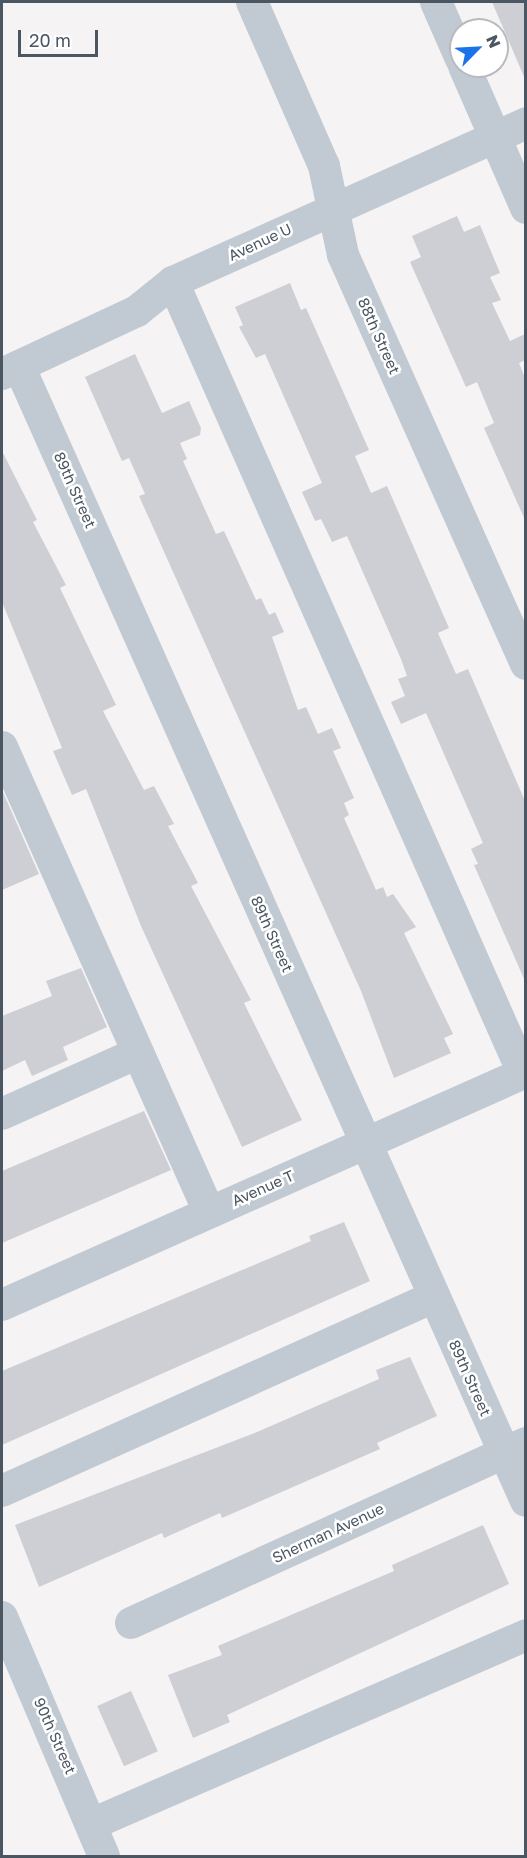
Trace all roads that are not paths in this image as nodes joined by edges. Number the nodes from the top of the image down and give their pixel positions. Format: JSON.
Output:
{"nodes":[{"id":1,"x":252,"y":2,"type":"edge"},
{"id":2,"x":436,"y":2,"type":"edge"},
{"id":3,"x":449,"y":32,"type":"edge"},
{"id":4,"x":469,"y":78,"type":"edge"},
{"id":5,"x":525,"y":123,"type":"edge"},
{"id":6,"x":495,"y":137,"type":"junction"},
{"id":7,"x":334,"y":208,"type":"junction"},
{"id":8,"x":525,"y":208,"type":"edge"},
{"id":9,"x":173,"y":282,"type":"junction"},
{"id":10,"x":10,"y":370,"type":"edge"},
{"id":11,"x":525,"y":664,"type":"edge"},
{"id":12,"x":4,"y":758,"type":"edge"},
{"id":13,"x":138,"y":1053,"type":"junction"},
{"id":14,"x":524,"y":1072,"type":"edge"},
{"id":15,"x":2,"y":1114,"type":"edge"},
{"id":16,"x":365,"y":1142,"type":"junction"},
{"id":17,"x":209,"y":1212,"type":"junction"},
{"id":18,"x":434,"y":1297,"type":"junction"},
{"id":19,"x":2,"y":1305,"type":"edge"},
{"id":20,"x":514,"y":1448,"type":"edge"},
{"id":21,"x":2,"y":1491,"type":"edge"},
{"id":22,"x":525,"y":1501,"type":"edge"},
{"id":23,"x":2,"y":1617,"type":"edge"},
{"id":24,"x":131,"y":1623,"type":"dead end"},
{"id":25,"x":525,"y":1635,"type":"edge"},
{"id":26,"x":92,"y":1824,"type":"junction"},
{"id":27,"x":104,"y":1857,"type":"edge"}],
"edges":[{"from":1,"to":7,"type":"street","name":"88th Street"},
{"from":2,"to":3,"type":"street"},
{"from":4,"to":6,"type":"street"},
{"from":5,"to":6,"type":"street","name":"Avenue U"},
{"from":6,"to":7,"type":"street","name":"Avenue U"},
{"from":6,"to":8,"type":"street"},
{"from":7,"to":9,"type":"street","name":"Avenue U"},
{"from":7,"to":11,"type":"street","name":"88th Street"},
{"from":9,"to":10,"type":"street","name":"Avenue U"},
{"from":9,"to":14,"type":"street"},
{"from":10,"to":16,"type":"street","name":"89th Street"},
{"from":12,"to":13,"type":"street"},
{"from":13,"to":15,"type":"street"},
{"from":13,"to":17,"type":"street"},
{"from":14,"to":16,"type":"street","name":"Avenue T"},
{"from":16,"to":17,"type":"street","name":"Avenue T"},
{"from":16,"to":18,"type":"street","name":"89th Street"},
{"from":17,"to":19,"type":"street","name":"Avenue T"},
{"from":18,"to":20,"type":"street","name":"89th Street"},
{"from":18,"to":21,"type":"street"},
{"from":20,"to":22,"type":"street","name":"89th Street"},
{"from":20,"to":24,"type":"street","name":"Sherman Avenue"},
{"from":23,"to":26,"type":"street","name":"90th Street"},
{"from":25,"to":26,"type":"street"},
{"from":26,"to":27,"type":"street","name":"90th Street"}]}
